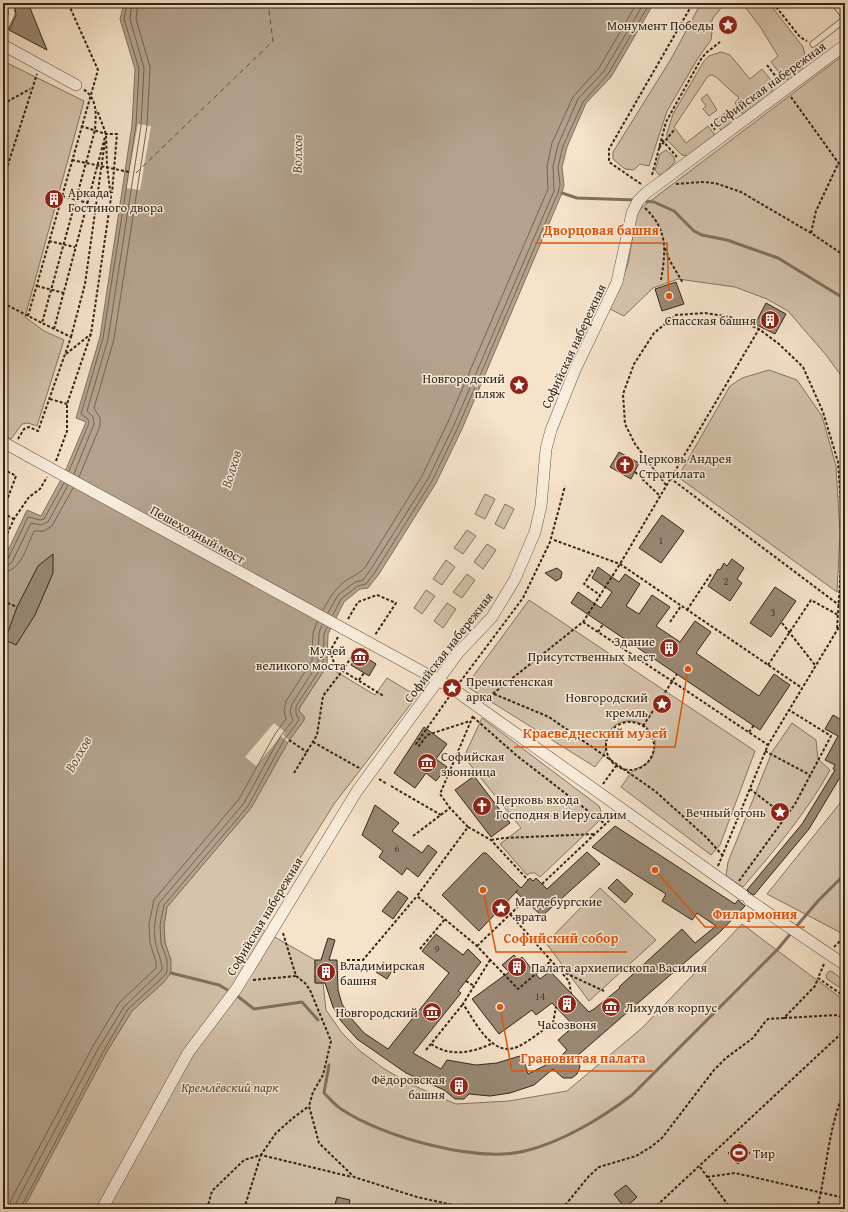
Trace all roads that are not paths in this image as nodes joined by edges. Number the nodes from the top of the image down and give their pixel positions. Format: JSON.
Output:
{"nodes":[{"id":1,"x":10,"y":3,"type":"edge"},
{"id":2,"x":834,"y":3,"type":"edge"},
{"id":3,"x":845,"y":18,"type":"edge"},
{"id":4,"x":3,"y":32,"type":"edge"},
{"id":5,"x":813,"y":44,"type":"road end"},
{"id":6,"x":3,"y":46,"type":"edge"},
{"id":7,"x":845,"y":46,"type":"edge"},
{"id":8,"x":76,"y":85,"type":"dead end"},
{"id":9,"x":3,"y":442,"type":"edge"},
{"id":10,"x":438,"y":680,"type":"junction"},
{"id":11,"x":845,"y":965,"type":"edge"},
{"id":12,"x":102,"y":1209,"type":"edge"}],
"edges":[{"from":1,"to":4,"type":"lane"},
{"from":2,"to":3,"type":"lane"},
{"from":3,"to":5,"type":"lane"},
{"from":6,"to":8,"type":"street"},
{"from":7,"to":10,"type":"street","name":"Софийская набережная"},
{"from":9,"to":10,"type":"street","name":"Пешеходный мост","bridge":true},
{"from":10,"to":11,"type":"street","name":"Пешеходный мост"},
{"from":10,"to":12,"type":"street","name":"Софийская набережная"}]}
